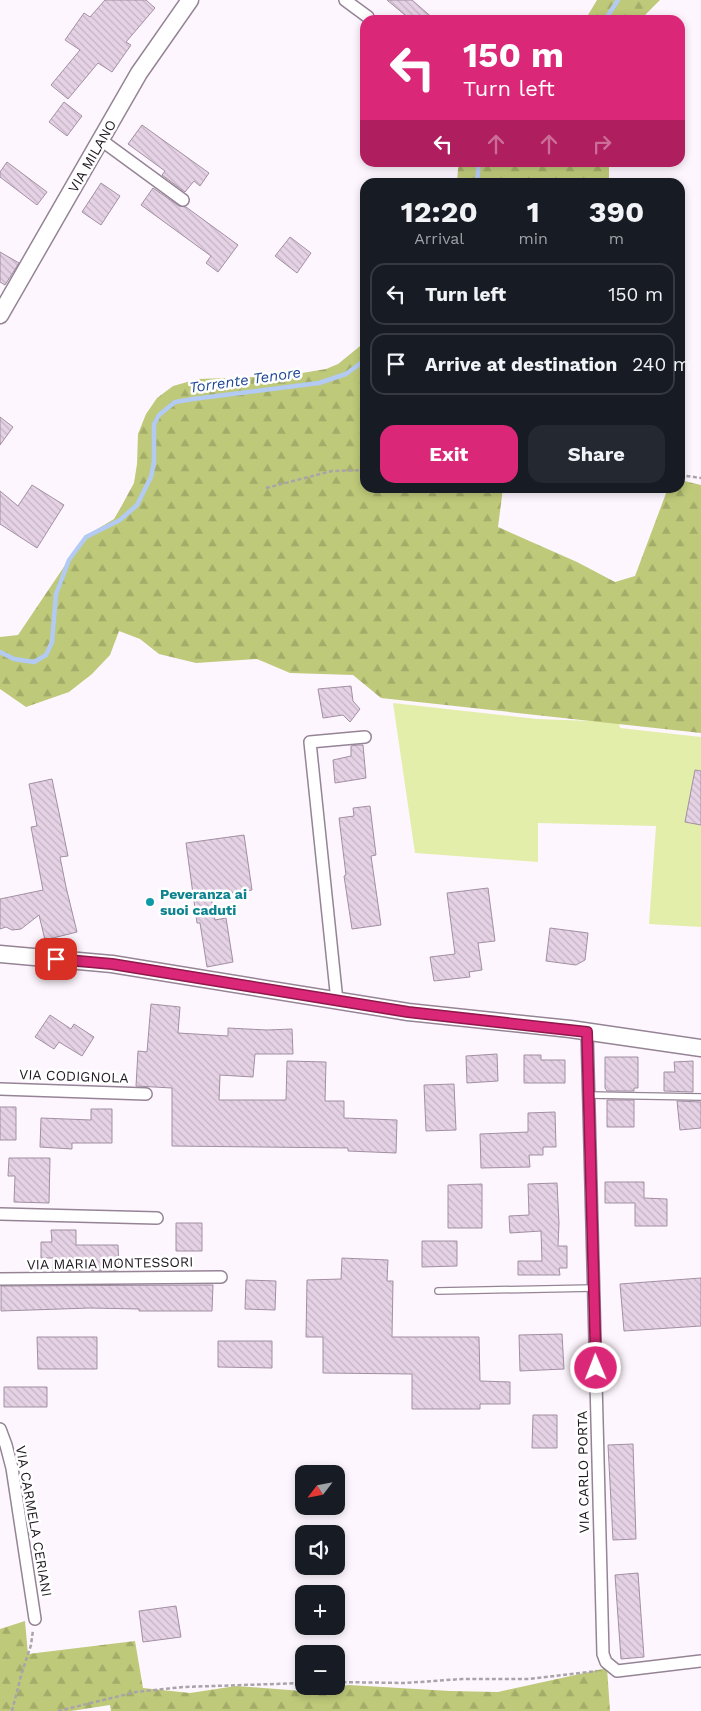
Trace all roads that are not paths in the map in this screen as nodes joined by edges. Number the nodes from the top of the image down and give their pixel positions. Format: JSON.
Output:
{"nodes":[{"id":1,"x":345,"y":0,"type":"edge"},
{"id":2,"x":185,"y":2,"type":"edge"},
{"id":3,"x":365,"y":15,"type":"edge"},
{"id":4,"x":100,"y":140,"type":"junction"},
{"id":5,"x":183,"y":200,"type":"dead end"},
{"id":6,"x":0,"y":315,"type":"edge"},
{"id":7,"x":365,"y":737,"type":"dead end"},
{"id":8,"x":0,"y":954,"type":"edge"},
{"id":9,"x":337,"y":1001,"type":"junction"},
{"id":10,"x":587,"y":1032,"type":"junction"},
{"id":11,"x":701,"y":1048,"type":"edge"},
{"id":12,"x":0,"y":1089,"type":"edge"},
{"id":13,"x":146,"y":1094,"type":"dead end"},
{"id":14,"x":589,"y":1095,"type":"junction"},
{"id":15,"x":701,"y":1097,"type":"edge"},
{"id":16,"x":0,"y":1214,"type":"edge"},
{"id":17,"x":157,"y":1218,"type":"dead end"},
{"id":18,"x":221,"y":1277,"type":"dead end"},
{"id":19,"x":0,"y":1279,"type":"edge"},
{"id":20,"x":594,"y":1288,"type":"junction"},
{"id":21,"x":438,"y":1291,"type":"dead end"},
{"id":22,"x":0,"y":1429,"type":"edge"},
{"id":23,"x":35,"y":1619,"type":"road end"},
{"id":24,"x":701,"y":1661,"type":"edge"}],
"edges":[{"from":1,"to":3,"type":"street"},
{"from":2,"to":4,"type":"street","name":"VIA MILANO"},
{"from":4,"to":5,"type":"street"},
{"from":4,"to":6,"type":"street","name":"VIA MILANO"},
{"from":7,"to":9,"type":"street"},
{"from":8,"to":9,"type":"street"},
{"from":9,"to":10,"type":"street"},
{"from":10,"to":11,"type":"street"},
{"from":10,"to":14,"type":"street","name":"VIA CARLO PORTA"},
{"from":12,"to":13,"type":"street","name":"VIA CODIGNOLA"},
{"from":14,"to":15,"type":"lane"},
{"from":14,"to":20,"type":"street","name":"VIA CARLO PORTA"},
{"from":16,"to":17,"type":"street"},
{"from":18,"to":19,"type":"street","name":"VIA MARIA MONTESSORI"},
{"from":20,"to":21,"type":"lane"},
{"from":20,"to":24,"type":"street","name":"VIA CARLO PORTA"},
{"from":22,"to":23,"type":"street","name":"VIA CARMELA CERIANI"}]}
